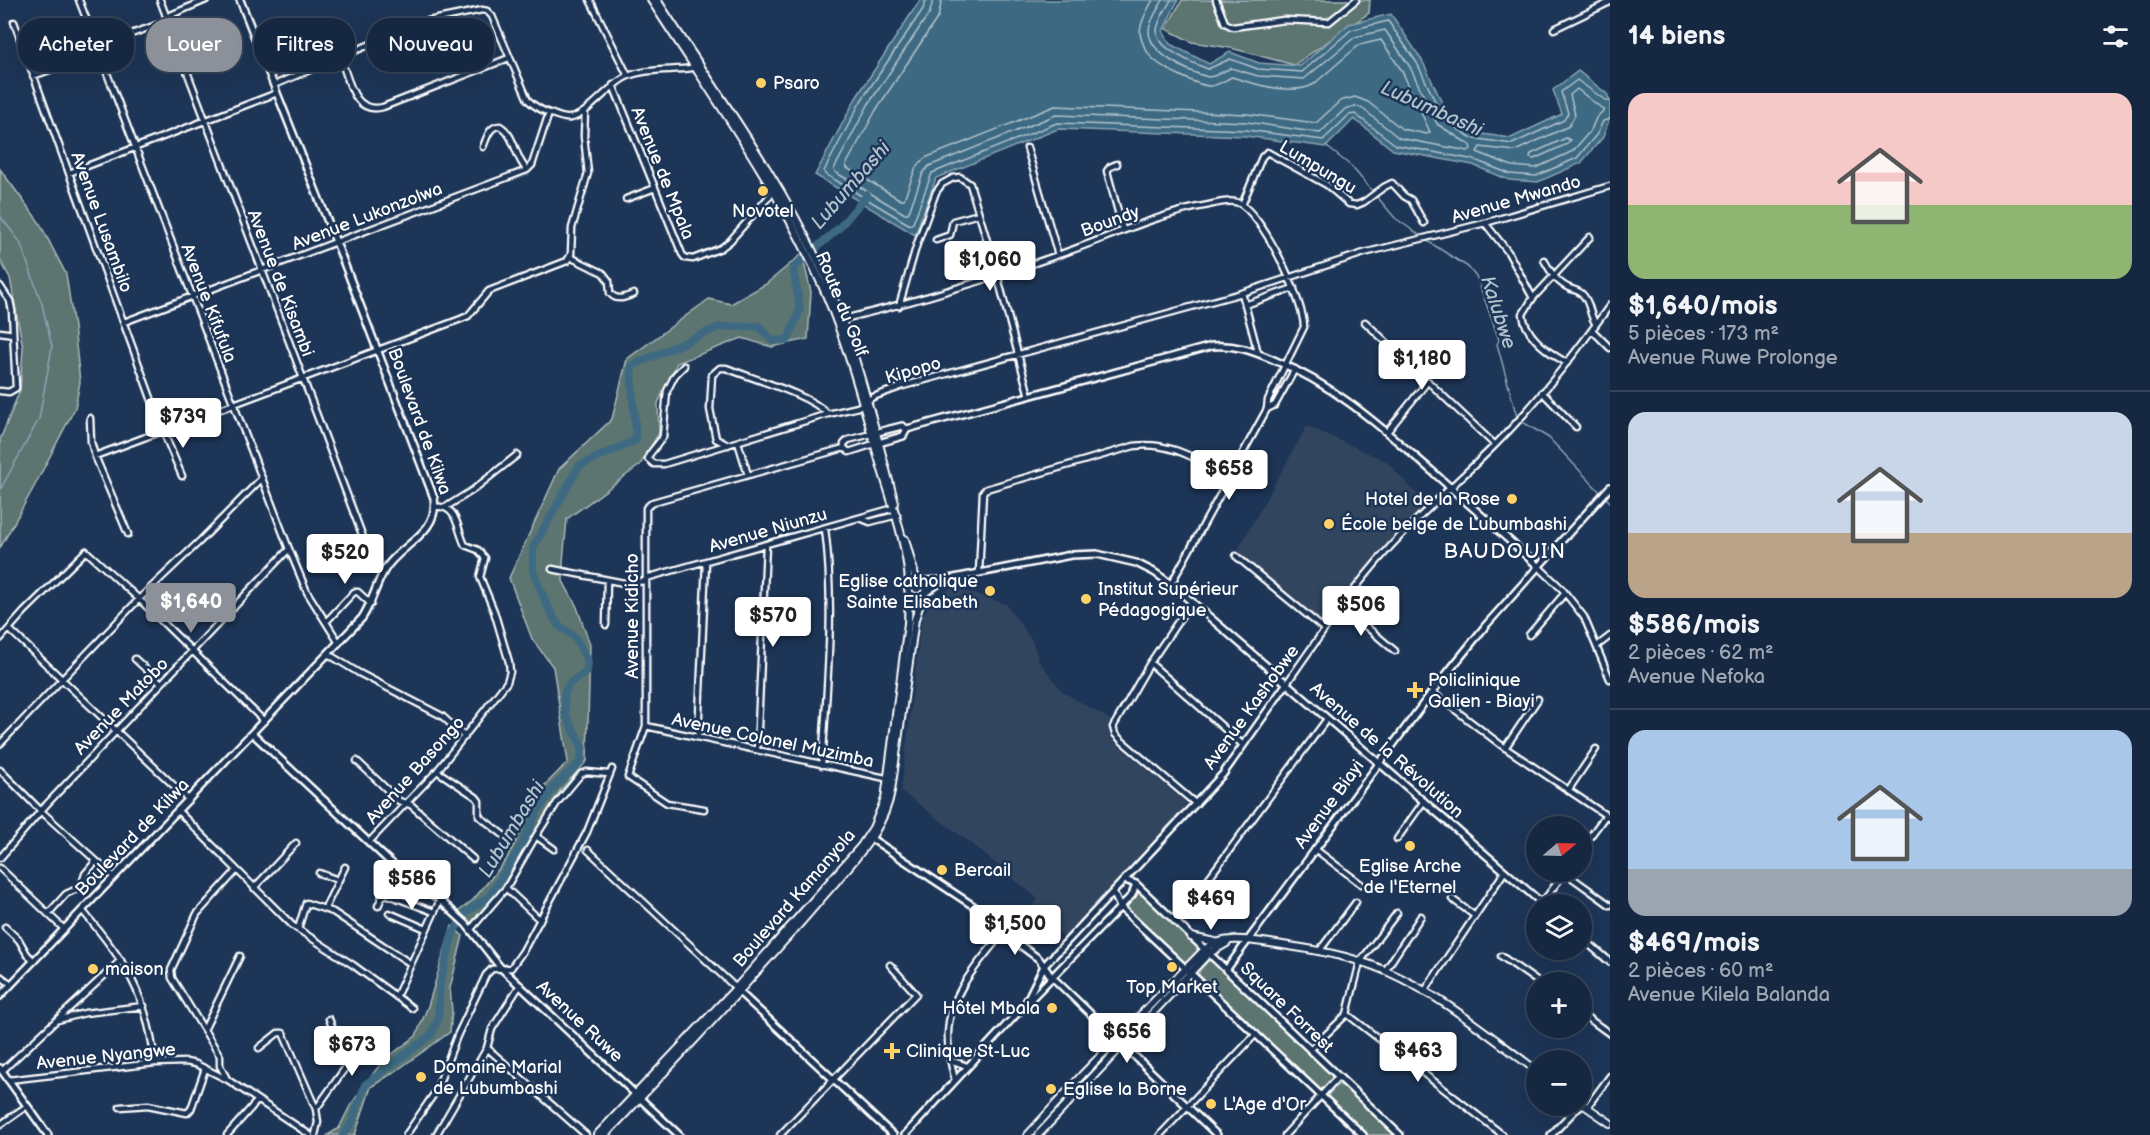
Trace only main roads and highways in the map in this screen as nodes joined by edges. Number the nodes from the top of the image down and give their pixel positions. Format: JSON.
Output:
{"nodes":[{"id":1,"x":651,"y":0,"type":"edge"},
{"id":2,"x":657,"y":0,"type":"edge"},
{"id":3,"x":697,"y":66,"type":"junction"},
{"id":4,"x":895,"y":512,"type":"junction"},
{"id":5,"x":920,"y":580,"type":"junction"},
{"id":6,"x":909,"y":583,"type":"junction"},
{"id":7,"x":909,"y":592,"type":"junction"},
{"id":8,"x":924,"y":594,"type":"junction"},
{"id":9,"x":904,"y":680,"type":"junction"},
{"id":10,"x":1191,"y":937,"type":"road end"},
{"id":11,"x":1230,"y":941,"type":"junction"},
{"id":12,"x":1216,"y":942,"type":"junction"},
{"id":13,"x":1206,"y":952,"type":"junction"},
{"id":14,"x":1120,"y":1042,"type":"junction"},
{"id":15,"x":1526,"y":1063,"type":"edge"},
{"id":16,"x":638,"y":1096,"type":"junction"},
{"id":17,"x":1592,"y":1111,"type":"edge"},
{"id":18,"x":1610,"y":1123,"type":"edge"},
{"id":19,"x":597,"y":1135,"type":"edge"},
{"id":20,"x":605,"y":1135,"type":"edge"},
{"id":21,"x":1028,"y":1135,"type":"edge"},
{"id":22,"x":1038,"y":1135,"type":"edge"}],
"edges":[{"from":1,"to":3,"type":"main road","name":"Route du Golf"},
{"from":2,"to":3,"type":"main road"},
{"from":3,"to":4,"type":"main road","name":"Route du Golf"},
{"from":4,"to":5,"type":"main road"},
{"from":4,"to":6,"type":"main road","name":"Route du Golf"},
{"from":5,"to":6,"type":"main road"},
{"from":5,"to":8,"type":"main road"},
{"from":6,"to":7,"type":"main road"},
{"from":7,"to":8,"type":"main road"},
{"from":7,"to":9,"type":"main road","name":"Boulevard Kamanyola"},
{"from":8,"to":9,"type":"main road","name":"Boulevard Kamanyola"},
{"from":9,"to":16,"type":"main road","name":"Boulevard Kamanyola"},
{"from":10,"to":12,"type":"main road"},
{"from":11,"to":12,"type":"main road"},
{"from":11,"to":13,"type":"main road"},
{"from":11,"to":15,"type":"main road"},
{"from":12,"to":13,"type":"main road"},
{"from":13,"to":14,"type":"main road"},
{"from":14,"to":21,"type":"main road"},
{"from":14,"to":22,"type":"main road"},
{"from":16,"to":19,"type":"main road","name":"Boulevard Kamanyola"},
{"from":16,"to":20,"type":"main road","name":"Boulevard Kamanyola"},
{"from":17,"to":18,"type":"main road"}]}
